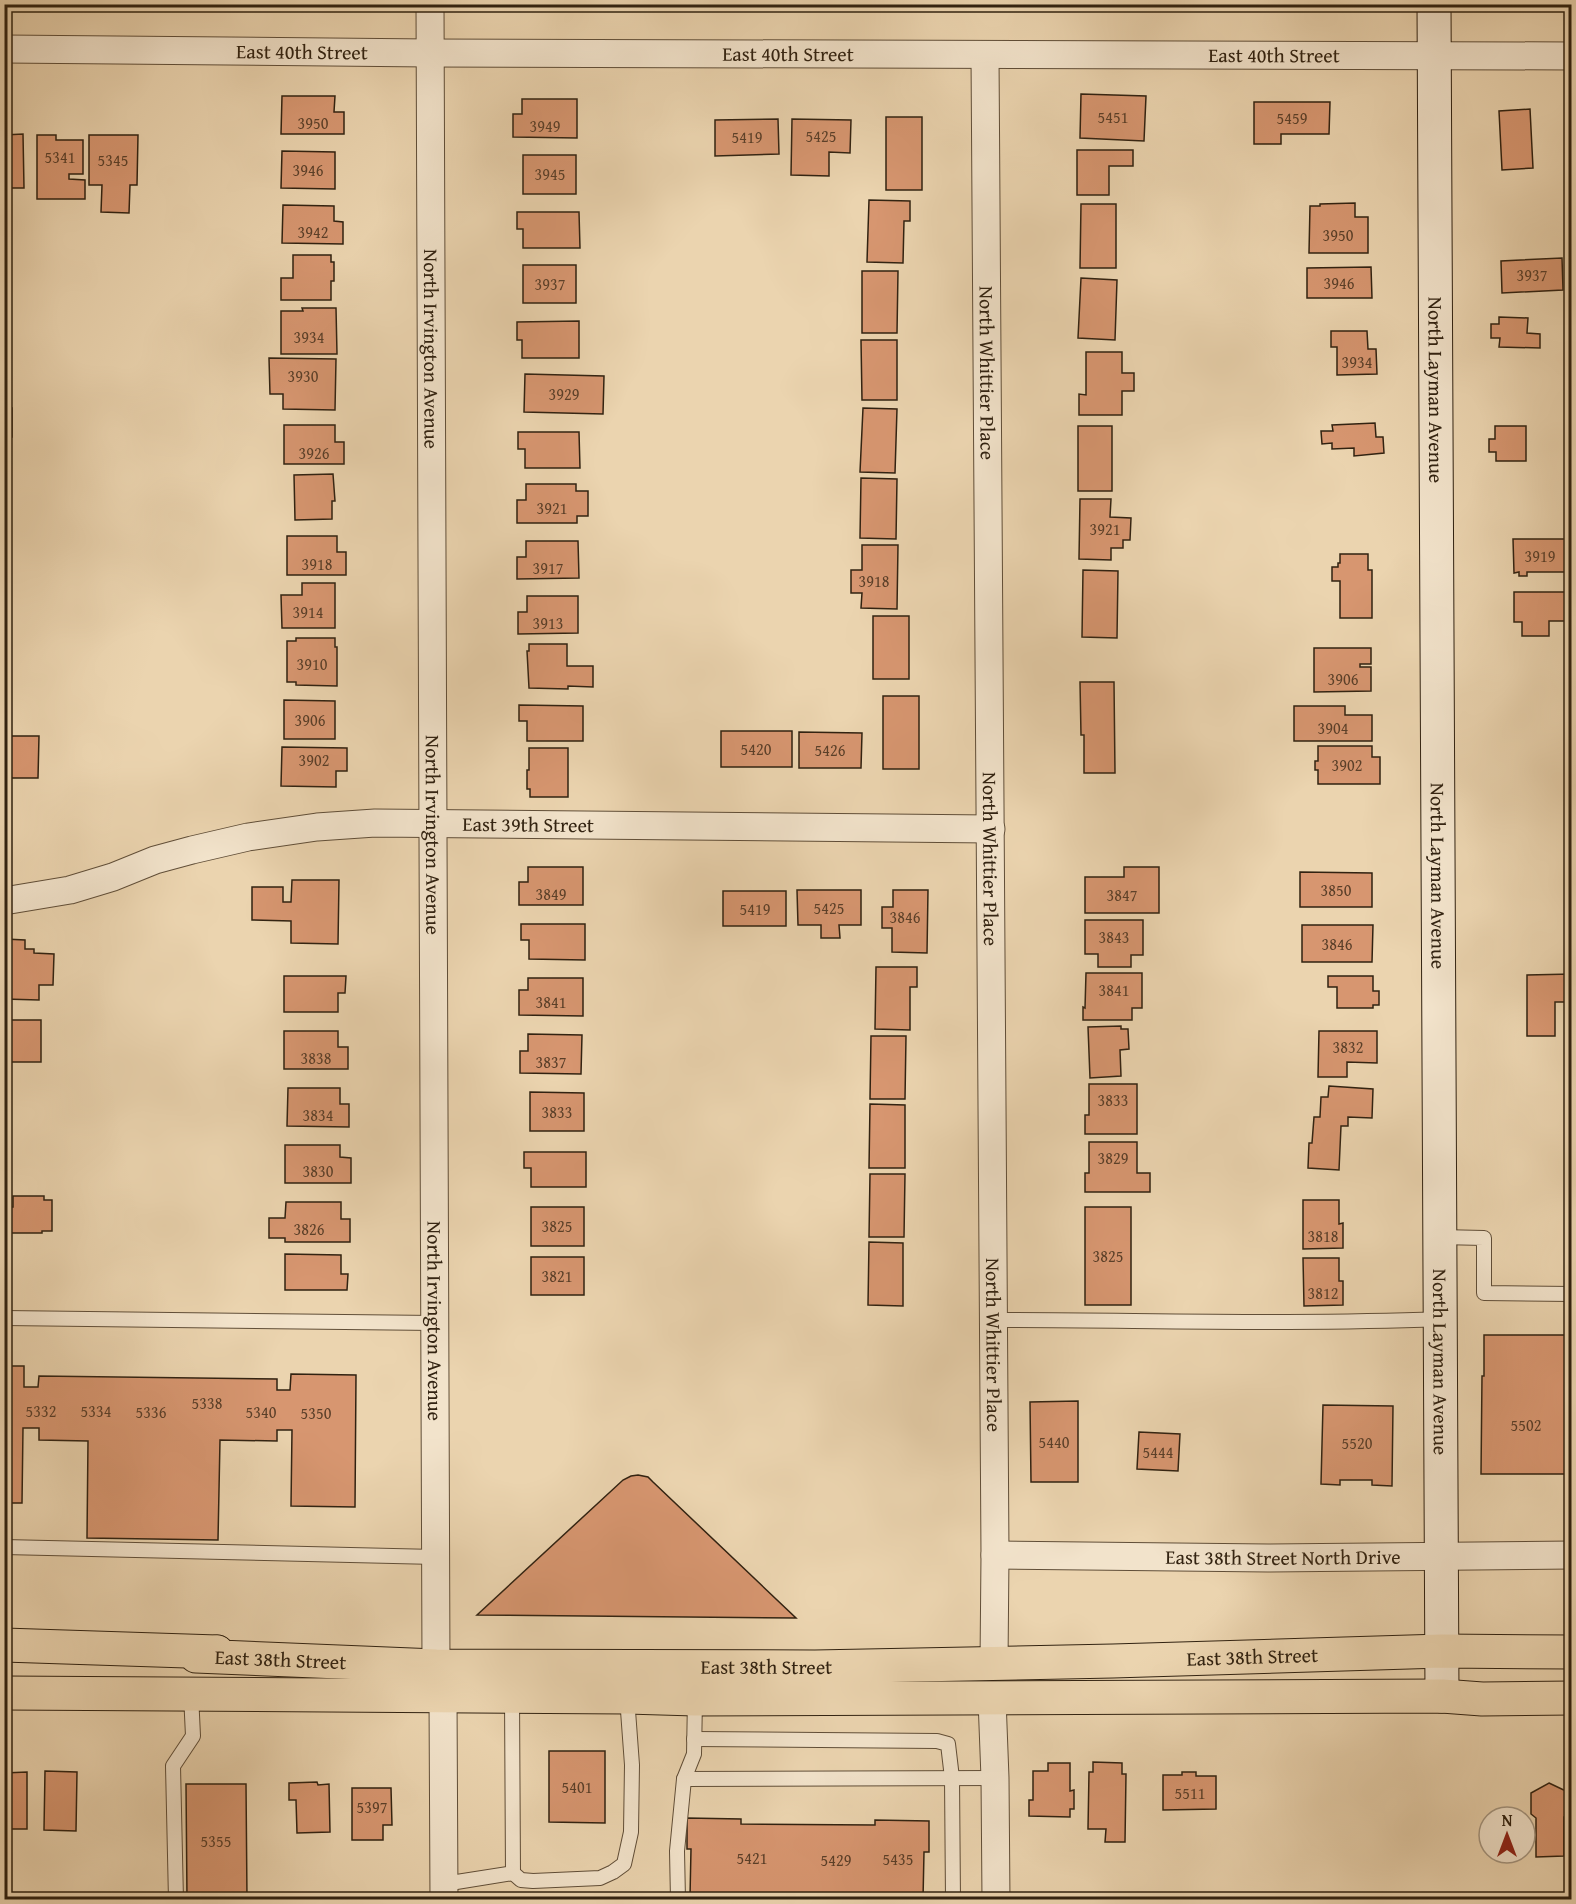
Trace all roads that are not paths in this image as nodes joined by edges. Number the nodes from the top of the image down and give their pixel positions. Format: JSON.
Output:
{"nodes":[{"id":1,"x":430,"y":4,"type":"edge"},
{"id":2,"x":1434,"y":4,"type":"edge"},
{"id":3,"x":4,"y":49,"type":"edge"},
{"id":4,"x":430,"y":53,"type":"junction"},
{"id":5,"x":985,"y":55,"type":"junction"},
{"id":6,"x":1434,"y":56,"type":"junction"},
{"id":7,"x":1572,"y":56,"type":"edge"},
{"id":8,"x":432,"y":824,"type":"junction"},
{"id":9,"x":991,"y":830,"type":"junction"},
{"id":10,"x":4,"y":901,"type":"edge"},
{"id":11,"x":1440,"y":1237,"type":"junction"},
{"id":12,"x":1572,"y":1294,"type":"edge"},
{"id":13,"x":4,"y":1318,"type":"edge"},
{"id":14,"x":1440,"y":1319,"type":"junction"},
{"id":15,"x":994,"y":1320,"type":"junction"},
{"id":16,"x":435,"y":1323,"type":"junction"},
{"id":17,"x":4,"y":1547,"type":"edge"},
{"id":18,"x":995,"y":1555,"type":"junction"},
{"id":19,"x":1572,"y":1555,"type":"edge"},
{"id":20,"x":1442,"y":1556,"type":"junction"},
{"id":21,"x":436,"y":1557,"type":"junction"},
{"id":22,"x":4,"y":1645,"type":"edge"},
{"id":23,"x":1442,"y":1651,"type":"junction"},
{"id":24,"x":1572,"y":1652,"type":"edge"},
{"id":25,"x":994,"y":1663,"type":"junction"},
{"id":26,"x":440,"y":1681,"type":"junction"},
{"id":27,"x":4,"y":1694,"type":"edge"},
{"id":28,"x":191,"y":1694,"type":"junction"},
{"id":29,"x":1442,"y":1696,"type":"junction"},
{"id":30,"x":512,"y":1697,"type":"junction"},
{"id":31,"x":627,"y":1697,"type":"junction"},
{"id":32,"x":1572,"y":1698,"type":"edge"},
{"id":33,"x":695,"y":1699,"type":"junction"},
{"id":34,"x":992,"y":1699,"type":"junction"},
{"id":35,"x":694,"y":1739,"type":"junction"},
{"id":36,"x":952,"y":1778,"type":"junction"},
{"id":37,"x":995,"y":1778,"type":"junction"},
{"id":38,"x":684,"y":1779,"type":"junction"},
{"id":39,"x":513,"y":1873,"type":"junction"},
{"id":40,"x":444,"y":1892,"type":"edge"},
{"id":41,"x":176,"y":1899,"type":"edge"},
{"id":42,"x":678,"y":1899,"type":"edge"},
{"id":43,"x":953,"y":1899,"type":"edge"},
{"id":44,"x":996,"y":1899,"type":"edge"}],
"edges":[{"from":1,"to":4,"type":"street","name":"North Irvington Avenue"},
{"from":2,"to":6,"type":"street","name":"North Layman Avenue"},
{"from":3,"to":4,"type":"street","name":"East 40th Street"},
{"from":4,"to":5,"type":"street","name":"East 40th Street"},
{"from":4,"to":8,"type":"street","name":"North Irvington Avenue"},
{"from":5,"to":6,"type":"street","name":"East 40th Street"},
{"from":5,"to":9,"type":"street","name":"North Whittier Place"},
{"from":6,"to":7,"type":"street","name":"East 40th Street"},
{"from":6,"to":11,"type":"street","name":"North Layman Avenue"},
{"from":8,"to":9,"type":"street","name":"East 39th Street"},
{"from":8,"to":10,"type":"street","name":"East 39th Street"},
{"from":8,"to":16,"type":"street","name":"North Irvington Avenue"},
{"from":9,"to":15,"type":"street","name":"North Whittier Place"},
{"from":11,"to":12,"type":"lane"},
{"from":11,"to":14,"type":"street","name":"North Layman Avenue"},
{"from":13,"to":16,"type":"lane"},
{"from":14,"to":15,"type":"lane"},
{"from":14,"to":20,"type":"street","name":"North Layman Avenue"},
{"from":15,"to":18,"type":"street","name":"North Whittier Place"},
{"from":16,"to":21,"type":"street","name":"North Irvington Avenue"},
{"from":17,"to":21,"type":"lane"},
{"from":18,"to":20,"type":"street","name":"East 38th Street North Drive"},
{"from":18,"to":25,"type":"street","name":"North Whittier Place"},
{"from":19,"to":20,"type":"street","name":"East 38th Street North Drive"},
{"from":20,"to":23,"type":"street","name":"North Layman Avenue"},
{"from":21,"to":26,"type":"street","name":"North Irvington Avenue"},
{"from":22,"to":26,"type":"main road","name":"East 38th Street"},
{"from":23,"to":24,"type":"main road","name":"East 38th Street"},
{"from":23,"to":25,"type":"main road","name":"East 38th Street"},
{"from":23,"to":29,"type":"street","name":"North Layman Avenue"},
{"from":25,"to":26,"type":"main road","name":"East 38th Street"},
{"from":26,"to":28,"type":"main road","name":"East 38th Street"},
{"from":26,"to":30,"type":"main road","name":"East 38th Street"},
{"from":26,"to":40,"type":"street","name":"North Irvington Avenue"},
{"from":27,"to":28,"type":"main road","name":"East 38th Street"},
{"from":28,"to":41,"type":"lane"},
{"from":29,"to":32,"type":"main road","name":"East 38th Street"},
{"from":29,"to":34,"type":"main road","name":"East 38th Street"},
{"from":30,"to":31,"type":"main road","name":"East 38th Street"},
{"from":30,"to":39,"type":"lane"},
{"from":31,"to":33,"type":"main road","name":"East 38th Street"},
{"from":31,"to":39,"type":"lane"},
{"from":33,"to":34,"type":"main road","name":"East 38th Street"},
{"from":33,"to":35,"type":"lane"},
{"from":34,"to":37,"type":"street"},
{"from":35,"to":36,"type":"lane"},
{"from":35,"to":38,"type":"lane"},
{"from":36,"to":37,"type":"lane"},
{"from":36,"to":38,"type":"lane"},
{"from":36,"to":43,"type":"lane"},
{"from":37,"to":44,"type":"street"},
{"from":38,"to":42,"type":"lane"},
{"from":39,"to":40,"type":"lane"}]}
